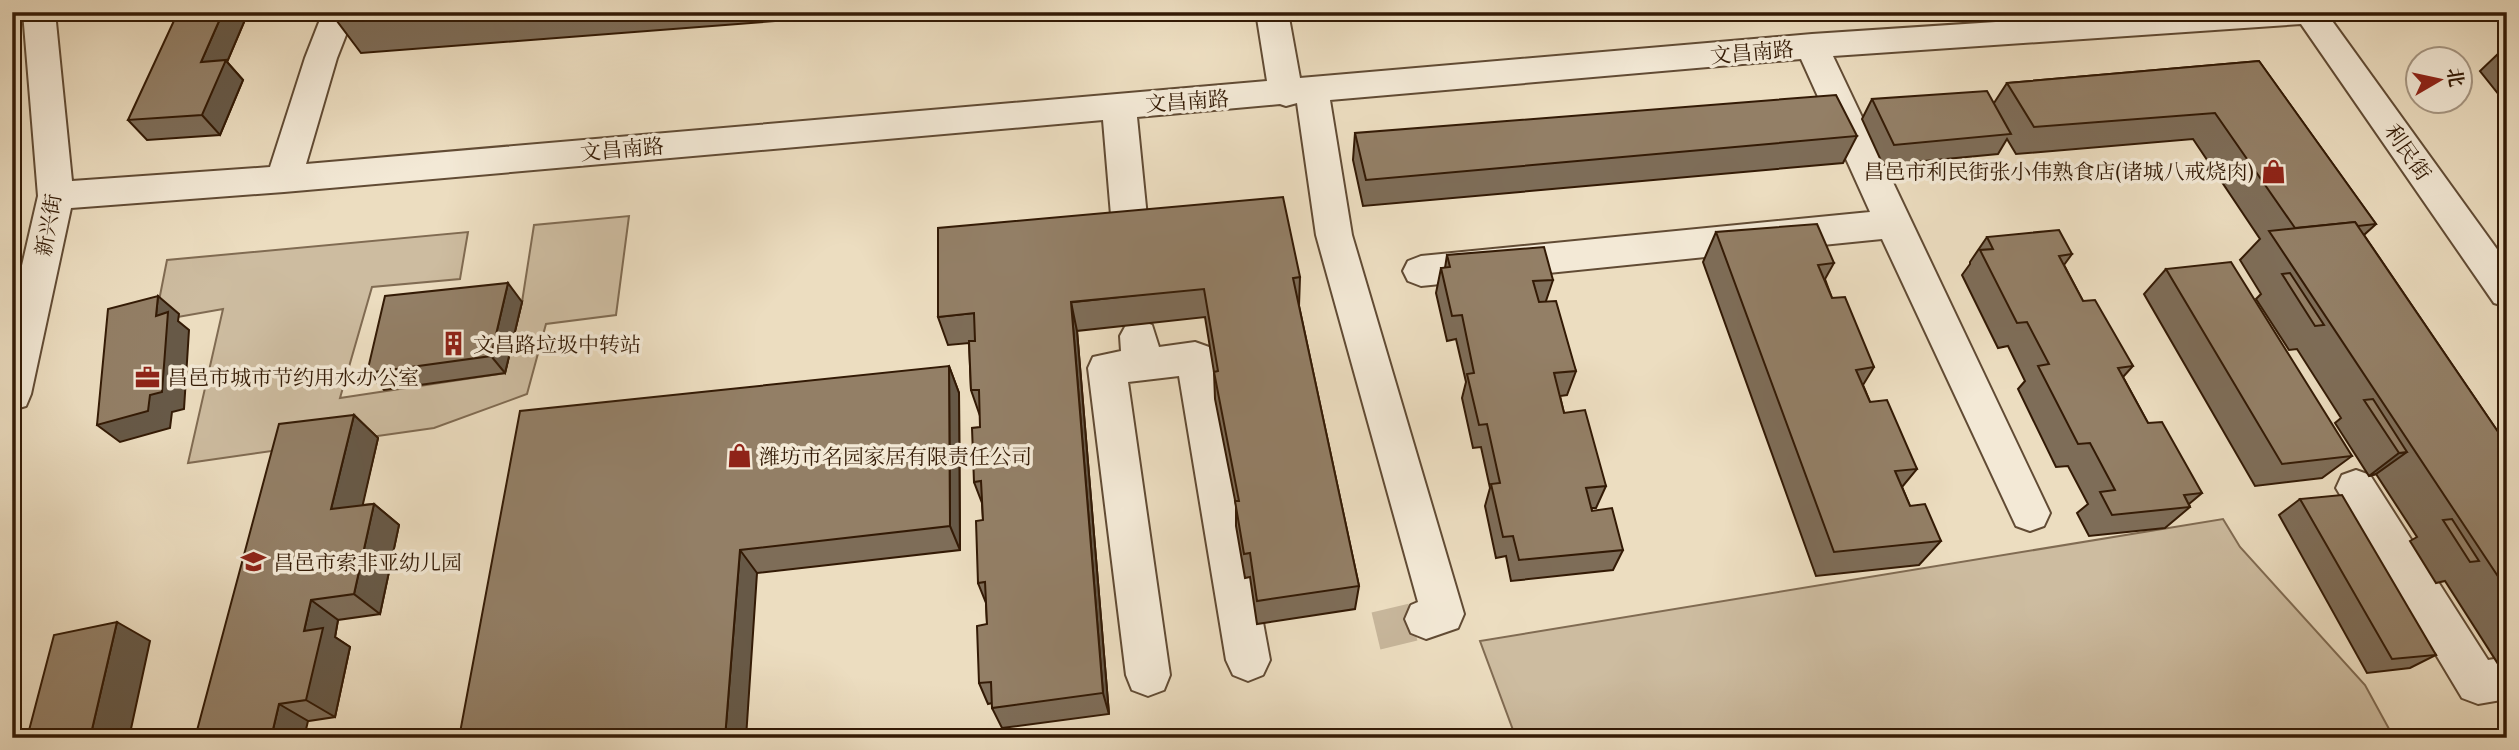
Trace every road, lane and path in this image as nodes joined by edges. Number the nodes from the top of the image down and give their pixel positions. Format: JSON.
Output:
{"nodes":[{"id":1,"x":39,"y":12,"type":"edge"},
{"id":2,"x":339,"y":12,"type":"edge"},
{"id":3,"x":1272,"y":12,"type":"edge"},
{"id":4,"x":2309,"y":12,"type":"edge"},
{"id":5,"x":2318,"y":12,"type":"edge"},
{"id":6,"x":1812,"y":46,"type":"junction"},
{"id":7,"x":1299,"y":93,"type":"junction"},
{"id":8,"x":1118,"y":106,"type":"junction"},
{"id":9,"x":284,"y":179,"type":"junction"},
{"id":10,"x":56,"y":196,"type":"junction"},
{"id":11,"x":1893,"y":224,"type":"junction"},
{"id":12,"x":1130,"y":227,"type":"edge"},
{"id":13,"x":1421,"y":271,"type":"dead end"},
{"id":14,"x":2507,"y":292,"type":"edge"},
{"id":15,"x":21,"y":319,"type":"edge"},
{"id":16,"x":12,"y":394,"type":"edge"},
{"id":17,"x":2356,"y":488,"type":"dead end"},
{"id":18,"x":2030,"y":513,"type":"dead end"},
{"id":19,"x":1426,"y":619,"type":"dead end"},
{"id":20,"x":1248,"y":660,"type":"dead end"},
{"id":21,"x":1148,"y":675,"type":"dead end"},
{"id":22,"x":2507,"y":678,"type":"edge"}],
"edges":[{"from":1,"to":10,"type":"street","name":"新兴街"},
{"from":2,"to":9,"type":"street"},
{"from":3,"to":7,"type":"street"},
{"from":4,"to":5,"type":"street","name":"文昌南路"},
{"from":4,"to":6,"type":"street","name":"文昌南路"},
{"from":4,"to":14,"type":"street","name":"利民街"},
{"from":6,"to":7,"type":"street","name":"文昌南路"},
{"from":6,"to":11,"type":"street"},
{"from":7,"to":8,"type":"street","name":"文昌南路"},
{"from":7,"to":19,"type":"street"},
{"from":8,"to":9,"type":"street","name":"文昌南路"},
{"from":8,"to":12,"type":"street"},
{"from":9,"to":10,"type":"street","name":"文昌南路"},
{"from":10,"to":15,"type":"street","name":"新兴街"},
{"from":11,"to":13,"type":"street"},
{"from":11,"to":18,"type":"street"},
{"from":15,"to":16,"type":"street","name":"新兴街"},
{"from":17,"to":22,"type":"street"},
{"from":20,"to":21,"type":"street"}]}
